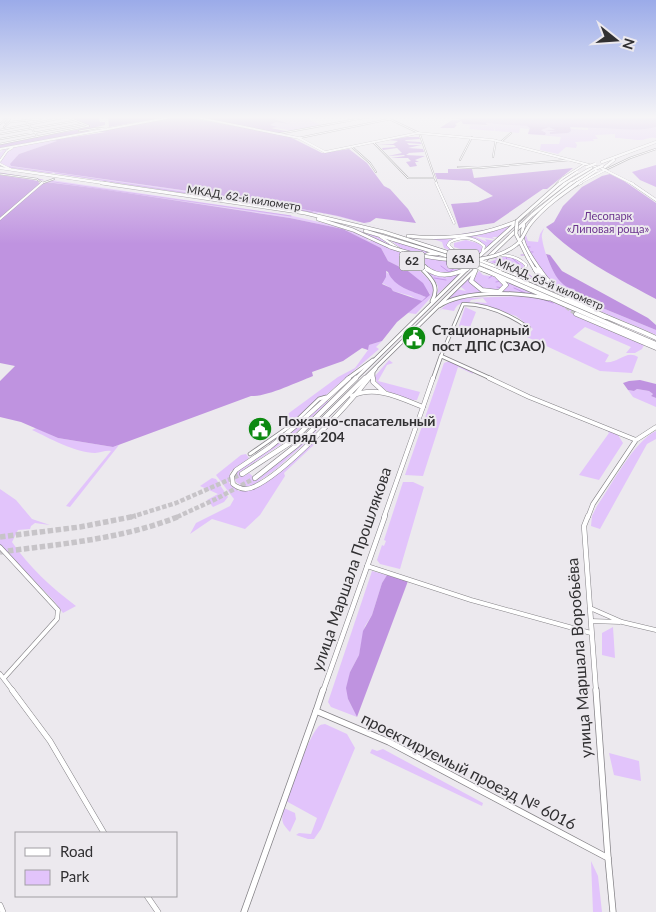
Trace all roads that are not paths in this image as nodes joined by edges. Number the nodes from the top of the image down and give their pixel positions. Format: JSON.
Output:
{"nodes":[{"id":1,"x":365,"y":159,"type":"edge"},
{"id":2,"x":389,"y":159,"type":"edge"},
{"id":3,"x":428,"y":159,"type":"edge"},
{"id":4,"x":563,"y":159,"type":"joint"},
{"id":5,"x":609,"y":159,"type":"joint"},
{"id":6,"x":618,"y":159,"type":"edge"},
{"id":7,"x":628,"y":159,"type":"edge"},
{"id":8,"x":555,"y":160,"type":"joint"},
{"id":9,"x":0,"y":162,"type":"edge"},
{"id":10,"x":596,"y":164,"type":"junction"},
{"id":11,"x":588,"y":166,"type":"junction"},
{"id":12,"x":604,"y":166,"type":"junction"},
{"id":13,"x":458,"y":167,"type":"dead end"},
{"id":14,"x":597,"y":170,"type":"junction"},
{"id":15,"x":0,"y":171,"type":"edge"},
{"id":16,"x":19,"y":171,"type":"junction"},
{"id":17,"x":376,"y":172,"type":"dead end"},
{"id":18,"x":602,"y":173,"type":"junction"},
{"id":19,"x":614,"y":174,"type":"junction"},
{"id":20,"x":435,"y":178,"type":"junction"},
{"id":21,"x":54,"y":179,"type":"junction"},
{"id":22,"x":42,"y":184,"type":"junction"},
{"id":23,"x":99,"y":184,"type":"junction"},
{"id":24,"x":561,"y":192,"type":"junction"},
{"id":25,"x":552,"y":194,"type":"junction"},
{"id":26,"x":656,"y":200,"type":"edge"},
{"id":27,"x":524,"y":217,"type":"junction"},
{"id":28,"x":0,"y":219,"type":"edge"},
{"id":29,"x":318,"y":219,"type":"junction"},
{"id":30,"x":528,"y":220,"type":"junction"},
{"id":31,"x":349,"y":223,"type":"joint"},
{"id":32,"x":454,"y":223,"type":"dead end"},
{"id":33,"x":357,"y":228,"type":"joint"},
{"id":34,"x":366,"y":231,"type":"junction"},
{"id":35,"x":384,"y":232,"type":"junction"},
{"id":36,"x":445,"y":255,"type":"junction"},
{"id":37,"x":465,"y":257,"type":"junction"},
{"id":38,"x":530,"y":257,"type":"junction"},
{"id":39,"x":478,"y":259,"type":"junction"},
{"id":40,"x":484,"y":261,"type":"junction"},
{"id":41,"x":468,"y":269,"type":"junction"},
{"id":42,"x":475,"y":270,"type":"junction"},
{"id":43,"x":492,"y":270,"type":"junction"},
{"id":44,"x":497,"y":276,"type":"junction"},
{"id":45,"x":541,"y":282,"type":"junction"},
{"id":46,"x":573,"y":299,"type":"junction"},
{"id":47,"x":560,"y":302,"type":"junction"},
{"id":48,"x":429,"y":305,"type":"junction"},
{"id":49,"x":432,"y":312,"type":"junction"},
{"id":50,"x":576,"y":314,"type":"tunnel mouth"},
{"id":51,"x":529,"y":328,"type":"dead end"},
{"id":52,"x":656,"y":342,"type":"edge"},
{"id":53,"x":441,"y":356,"type":"junction"},
{"id":54,"x":374,"y":359,"type":"junction"},
{"id":55,"x":380,"y":362,"type":"junction"},
{"id":56,"x":374,"y":372,"type":"junction"},
{"id":57,"x":390,"y":395,"type":"junction"},
{"id":58,"x":326,"y":396,"type":"junction"},
{"id":59,"x":352,"y":396,"type":"junction"},
{"id":60,"x":423,"y":407,"type":"junction"},
{"id":61,"x":656,"y":427,"type":"edge"},
{"id":62,"x":636,"y":440,"type":"junction"},
{"id":63,"x":250,"y":454,"type":"dead end"},
{"id":64,"x":242,"y":474,"type":"tunnel mouth"},
{"id":65,"x":255,"y":478,"type":"tunnel mouth"},
{"id":66,"x":0,"y":548,"type":"edge"},
{"id":67,"x":367,"y":566,"type":"junction"},
{"id":68,"x":589,"y":608,"type":"junction"},
{"id":69,"x":590,"y":620,"type":"junction"},
{"id":70,"x":622,"y":622,"type":"junction"},
{"id":71,"x":656,"y":630,"type":"edge"},
{"id":72,"x":591,"y":633,"type":"junction"},
{"id":73,"x":2,"y":676,"type":"edge"},
{"id":74,"x":316,"y":712,"type":"junction"},
{"id":75,"x":103,"y":832,"type":"edge"},
{"id":76,"x":608,"y":858,"type":"junction"},
{"id":77,"x":148,"y":897,"type":"edge"},
{"id":78,"x":0,"y":905,"type":"edge"},
{"id":79,"x":3,"y":912,"type":"edge"},
{"id":80,"x":158,"y":912,"type":"edge"},
{"id":81,"x":244,"y":912,"type":"edge"},
{"id":82,"x":613,"y":912,"type":"edge"}],
"edges":[{"from":1,"to":17,"type":"street"},
{"from":2,"to":20,"type":"street"},
{"from":3,"to":20,"type":"street"},
{"from":4,"to":8,"type":"street"},
{"from":4,"to":11,"type":"street"},
{"from":5,"to":10,"type":"highway"},
{"from":5,"to":12,"type":"highway"},
{"from":6,"to":12,"type":"highway","number":"63A"},
{"from":7,"to":12,"type":"street"},
{"from":8,"to":13,"type":"street"},
{"from":9,"to":16,"type":"street"},
{"from":10,"to":11,"type":"highway","bridge":true},
{"from":10,"to":12,"type":"highway"},
{"from":11,"to":12,"type":"street"},
{"from":11,"to":25,"type":"highway"},
{"from":11,"to":25,"type":"street"},
{"from":11,"to":38,"type":"highway","bridge":true},
{"from":12,"to":14,"type":"highway","number":"63A","bridge":true},
{"from":12,"to":18,"type":"street"},
{"from":12,"to":19,"type":"street"},
{"from":14,"to":24,"type":"highway"},
{"from":14,"to":29,"type":"highway","number":"63A","bridge":true},
{"from":15,"to":16,"type":"highway"},
{"from":15,"to":21,"type":"highway"},
{"from":15,"to":22,"type":"street"},
{"from":16,"to":23,"type":"highway"},
{"from":18,"to":19,"type":"street"},
{"from":18,"to":24,"type":"street"},
{"from":19,"to":26,"type":"street"},
{"from":20,"to":32,"type":"street"},
{"from":21,"to":22,"type":"street"},
{"from":21,"to":23,"type":"highway"},
{"from":22,"to":28,"type":"street"},
{"from":23,"to":29,"type":"highway","name":"МКАД, 62-й километр"},
{"from":23,"to":31,"type":"highway","name":"МКАД, 62-й километр"},
{"from":24,"to":30,"type":"highway"},
{"from":25,"to":27,"type":"highway"},
{"from":27,"to":35,"type":"highway"},
{"from":27,"to":39,"type":"highway"},
{"from":29,"to":33,"type":"highway","name":"МКАД, 62-й километр"},
{"from":30,"to":38,"type":"highway"},
{"from":30,"to":40,"type":"highway"},
{"from":31,"to":35,"type":"highway","name":"МКАД, 63-й километр"},
{"from":33,"to":34,"type":"highway","name":"МКАД, 63-й километр"},
{"from":34,"to":36,"type":"highway","name":"МКАД, 63-й километр"},
{"from":34,"to":48,"type":"main road","number":"62"},
{"from":35,"to":37,"type":"highway","name":"МКАД, 63-й километр"},
{"from":36,"to":41,"type":"highway"},
{"from":36,"to":43,"type":"highway","name":"МКАД, 63-й километр","bridge":true},
{"from":37,"to":39,"type":"main road"},
{"from":37,"to":43,"type":"highway","name":"МКАД, 63-й километр","bridge":true},
{"from":37,"to":45,"type":"main road","bridge":true},
{"from":38,"to":45,"type":"highway"},
{"from":38,"to":46,"type":"highway"},
{"from":39,"to":41,"type":"highway"},
{"from":40,"to":42,"type":"highway"},
{"from":40,"to":43,"type":"main road"},
{"from":41,"to":48,"type":"main road"},
{"from":42,"to":44,"type":"highway","number":"63A"},
{"from":42,"to":49,"type":"main road"},
{"from":43,"to":44,"type":"highway","name":"МКАД, 63-й километр"},
{"from":43,"to":52,"type":"highway","name":"МКАД, 63-й километр"},
{"from":44,"to":47,"type":"highway","name":"МКАД, 63-й километр"},
{"from":45,"to":46,"type":"main road"},
{"from":46,"to":52,"type":"highway"},
{"from":47,"to":49,"type":"main road"},
{"from":47,"to":52,"type":"highway","name":"МКАД, 63-й километр"},
{"from":48,"to":54,"type":"main road"},
{"from":49,"to":55,"type":"main road"},
{"from":50,"to":52,"type":"highway"},
{"from":51,"to":53,"type":"street","name":"улица Маршала Прошлякова"},
{"from":53,"to":60,"type":"street","name":"улица Маршала Прошлякова"},
{"from":53,"to":62,"type":"street"},
{"from":54,"to":58,"type":"street"},
{"from":54,"to":64,"type":"main road"},
{"from":55,"to":56,"type":"street"},
{"from":55,"to":65,"type":"main road"},
{"from":56,"to":57,"type":"street"},
{"from":56,"to":59,"type":"street"},
{"from":57,"to":59,"type":"street"},
{"from":57,"to":60,"type":"street"},
{"from":58,"to":59,"type":"street"},
{"from":58,"to":63,"type":"street"},
{"from":60,"to":67,"type":"street","name":"улица Маршала Прошлякова"},
{"from":61,"to":62,"type":"street","name":"улица Маршала Воробьёва"},
{"from":62,"to":68,"type":"street","name":"улица Маршала Воробьёва"},
{"from":66,"to":73,"type":"street"},
{"from":67,"to":72,"type":"street"},
{"from":67,"to":74,"type":"street","name":"улица Маршала Прошлякова"},
{"from":68,"to":69,"type":"street","name":"улица Маршала Воробьёва"},
{"from":68,"to":70,"type":"street"},
{"from":69,"to":70,"type":"street"},
{"from":69,"to":72,"type":"street","name":"улица Маршала Воробьёва"},
{"from":70,"to":71,"type":"street"},
{"from":72,"to":76,"type":"street","name":"улица Маршала Воробьёва"},
{"from":73,"to":75,"type":"street"},
{"from":74,"to":76,"type":"street","name":"проектируемый проезд № 6016"},
{"from":74,"to":81,"type":"street","name":"улица Маршала Прошлякова"},
{"from":76,"to":82,"type":"street","name":"улица Маршала Воробьёва"},
{"from":77,"to":80,"type":"street"},
{"from":78,"to":79,"type":"street"}]}
